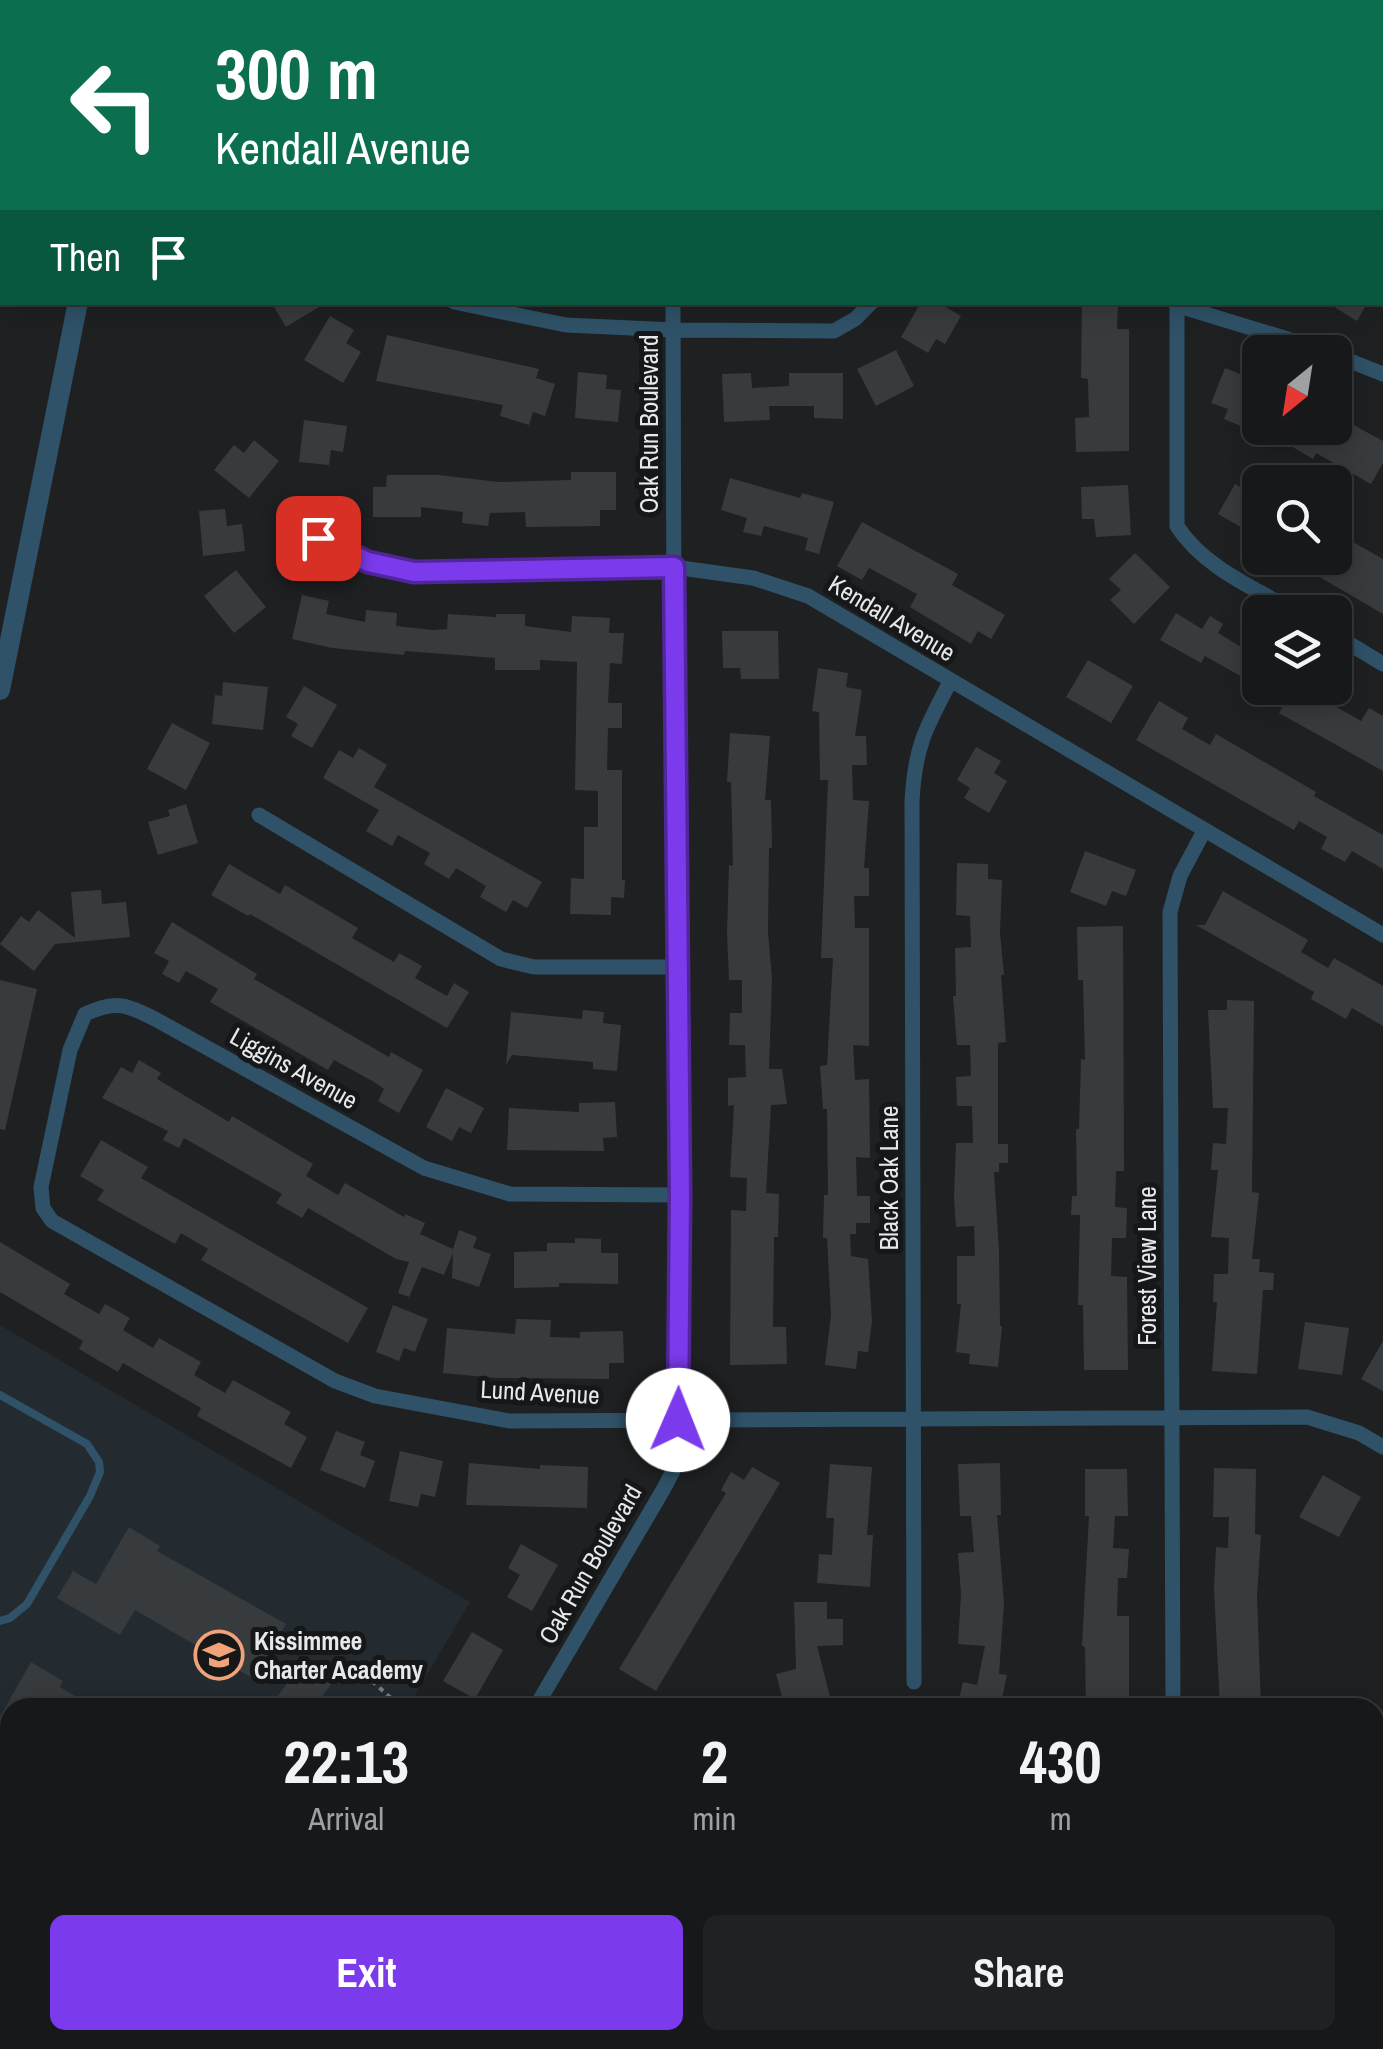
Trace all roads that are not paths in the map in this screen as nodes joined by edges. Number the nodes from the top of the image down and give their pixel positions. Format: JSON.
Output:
{"nodes":[{"id":1,"x":77,"y":305,"type":"edge"},
{"id":2,"x":469,"y":305,"type":"edge"},
{"id":3,"x":674,"y":305,"type":"edge"},
{"id":4,"x":869,"y":305,"type":"edge"},
{"id":5,"x":1176,"y":305,"type":"edge"},
{"id":6,"x":1179,"y":305,"type":"edge"},
{"id":7,"x":674,"y":330,"type":"junction"},
{"id":8,"x":1273,"y":335,"type":"edge"},
{"id":9,"x":1352,"y":362,"type":"edge"},
{"id":10,"x":1383,"y":374,"type":"edge"},
{"id":11,"x":318,"y":538,"type":"dead end"},
{"id":12,"x":25,"y":567,"type":"junction"},
{"id":13,"x":674,"y":567,"type":"junction"},
{"id":14,"x":1267,"y":595,"type":"edge"},
{"id":15,"x":0,"y":630,"type":"edge"},
{"id":16,"x":1352,"y":645,"type":"edge"},
{"id":17,"x":1383,"y":664,"type":"edge"},
{"id":18,"x":950,"y":682,"type":"junction"},
{"id":19,"x":0,"y":690,"type":"edge"},
{"id":20,"x":259,"y":815,"type":"dead end"},
{"id":21,"x":1204,"y":831,"type":"junction"},
{"id":22,"x":1383,"y":935,"type":"edge"},
{"id":23,"x":675,"y":967,"type":"junction"},
{"id":24,"x":680,"y":1196,"type":"junction"},
{"id":25,"x":43,"y":1208,"type":"joint"},
{"id":26,"x":0,"y":1395,"type":"edge"},
{"id":27,"x":1173,"y":1418,"type":"junction"},
{"id":28,"x":678,"y":1420,"type":"junction"},
{"id":29,"x":915,"y":1420,"type":"junction"},
{"id":30,"x":1383,"y":1447,"type":"edge"},
{"id":31,"x":0,"y":1621,"type":"edge"},
{"id":32,"x":914,"y":1682,"type":"dead end"},
{"id":33,"x":541,"y":1698,"type":"edge"},
{"id":34,"x":1173,"y":1698,"type":"edge"}],
"edges":[{"from":1,"to":12,"type":"street"},
{"from":2,"to":7,"type":"street"},
{"from":3,"to":7,"type":"street","name":"Oak Run Boulevard"},
{"from":4,"to":7,"type":"street"},
{"from":5,"to":14,"type":"street"},
{"from":6,"to":8,"type":"street"},
{"from":7,"to":13,"type":"street","name":"Oak Run Boulevard"},
{"from":9,"to":10,"type":"street"},
{"from":11,"to":13,"type":"street","name":"Kendall Avenue"},
{"from":12,"to":15,"type":"street"},
{"from":12,"to":19,"type":"street"},
{"from":13,"to":18,"type":"street","name":"Kendall Avenue"},
{"from":13,"to":23,"type":"street","name":"Oak Run Boulevard"},
{"from":16,"to":17,"type":"street"},
{"from":18,"to":21,"type":"street","name":"Kendall Avenue"},
{"from":18,"to":29,"type":"street","name":"Black Oak Lane"},
{"from":20,"to":23,"type":"street"},
{"from":21,"to":22,"type":"street","name":"Kendall Avenue"},
{"from":21,"to":27,"type":"street","name":"Forest View Lane"},
{"from":23,"to":24,"type":"street","name":"Oak Run Boulevard"},
{"from":24,"to":25,"type":"street","name":"Liggins Avenue"},
{"from":24,"to":28,"type":"street","name":"Oak Run Boulevard"},
{"from":25,"to":28,"type":"street","name":"Lund Avenue"},
{"from":26,"to":31,"type":"lane"},
{"from":27,"to":29,"type":"street","name":"Lund Avenue"},
{"from":27,"to":30,"type":"street","name":"Lund Avenue"},
{"from":27,"to":34,"type":"street","name":"Forest View Lane"},
{"from":28,"to":29,"type":"street","name":"Lund Avenue"},
{"from":28,"to":33,"type":"street","name":"Oak Run Boulevard"},
{"from":29,"to":32,"type":"street","name":"Black Oak Lane"}]}
